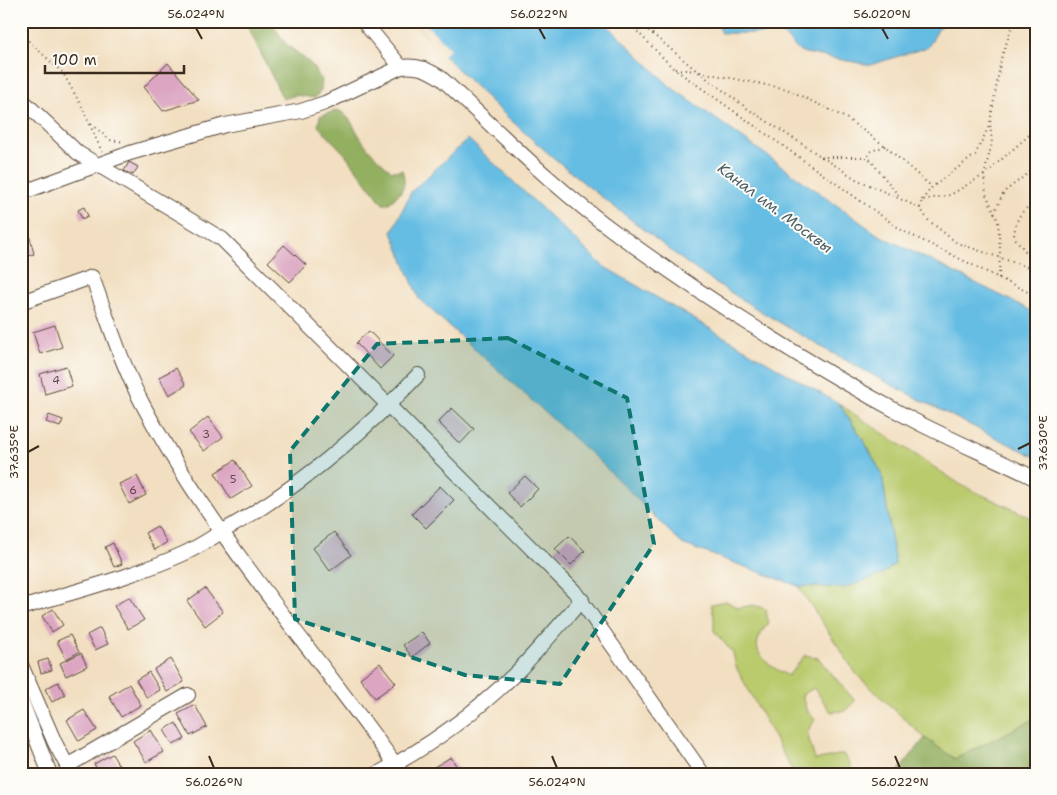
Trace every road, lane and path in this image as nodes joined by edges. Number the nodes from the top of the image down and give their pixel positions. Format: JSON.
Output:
{"nodes":[{"id":1,"x":363,"y":21,"type":"edge"},
{"id":2,"x":627,"y":21,"type":"edge"},
{"id":3,"x":637,"y":21,"type":"edge"},
{"id":4,"x":1014,"y":21,"type":"edge"},
{"id":5,"x":21,"y":34,"type":"edge"},
{"id":6,"x":401,"y":68,"type":"junction"},
{"id":7,"x":673,"y":68,"type":"junction"},
{"id":8,"x":697,"y":71,"type":"junction"},
{"id":9,"x":21,"y":99,"type":"edge"},
{"id":10,"x":990,"y":124,"type":"junction"},
{"id":11,"x":1036,"y":129,"type":"edge"},
{"id":12,"x":885,"y":146,"type":"junction"},
{"id":13,"x":821,"y":157,"type":"junction"},
{"id":14,"x":868,"y":157,"type":"junction"},
{"id":15,"x":101,"y":163,"type":"junction"},
{"id":16,"x":1036,"y":167,"type":"edge"},
{"id":17,"x":984,"y":175,"type":"junction"},
{"id":18,"x":932,"y":187,"type":"junction"},
{"id":19,"x":21,"y":193,"type":"edge"},
{"id":20,"x":899,"y":197,"type":"junction"},
{"id":21,"x":922,"y":200,"type":"junction"},
{"id":22,"x":1036,"y":204,"type":"edge"},
{"id":23,"x":920,"y":208,"type":"junction"},
{"id":24,"x":994,"y":213,"type":"junction"},
{"id":25,"x":1036,"y":255,"type":"edge"},
{"id":26,"x":1000,"y":258,"type":"junction"},
{"id":27,"x":1036,"y":270,"type":"edge"},
{"id":28,"x":999,"y":278,"type":"junction"},
{"id":29,"x":1036,"y":296,"type":"edge"},
{"id":30,"x":21,"y":302,"type":"edge"},
{"id":31,"x":418,"y":375,"type":"dead end"},
{"id":32,"x":389,"y":406,"type":"junction"},
{"id":33,"x":1036,"y":479,"type":"edge"},
{"id":34,"x":220,"y":533,"type":"junction"},
{"id":35,"x":582,"y":600,"type":"junction"},
{"id":36,"x":21,"y":608,"type":"edge"},
{"id":37,"x":21,"y":665,"type":"edge"},
{"id":38,"x":188,"y":694,"type":"dead end"},
{"id":39,"x":21,"y":700,"type":"edge"},
{"id":40,"x":398,"y":769,"type":"edge"},
{"id":41,"x":69,"y":770,"type":"edge"},
{"id":42,"x":50,"y":774,"type":"edge"},
{"id":43,"x":377,"y":774,"type":"edge"},
{"id":44,"x":703,"y":774,"type":"edge"}],
"edges":[{"from":1,"to":6,"type":"street"},
{"from":2,"to":7,"type":"path"},
{"from":3,"to":8,"type":"path"},
{"from":4,"to":10,"type":"path"},
{"from":5,"to":15,"type":"path"},
{"from":6,"to":15,"type":"street"},
{"from":6,"to":33,"type":"street"},
{"from":7,"to":8,"type":"path"},
{"from":7,"to":28,"type":"path"},
{"from":8,"to":12,"type":"path"},
{"from":8,"to":13,"type":"path"},
{"from":9,"to":15,"type":"street"},
{"from":10,"to":17,"type":"path"},
{"from":10,"to":18,"type":"path"},
{"from":11,"to":17,"type":"path"},
{"from":12,"to":14,"type":"path"},
{"from":12,"to":18,"type":"path"},
{"from":13,"to":14,"type":"path"},
{"from":13,"to":20,"type":"path"},
{"from":14,"to":20,"type":"path"},
{"from":15,"to":19,"type":"street"},
{"from":15,"to":32,"type":"street"},
{"from":16,"to":24,"type":"path"},
{"from":17,"to":21,"type":"path"},
{"from":17,"to":24,"type":"path"},
{"from":18,"to":21,"type":"path"},
{"from":20,"to":23,"type":"path"},
{"from":21,"to":23,"type":"path"},
{"from":22,"to":25,"type":"path"},
{"from":23,"to":26,"type":"path"},
{"from":24,"to":26,"type":"path"},
{"from":26,"to":27,"type":"path"},
{"from":26,"to":28,"type":"path"},
{"from":28,"to":29,"type":"path"},
{"from":30,"to":34,"type":"street"},
{"from":31,"to":32,"type":"street"},
{"from":32,"to":34,"type":"street"},
{"from":32,"to":35,"type":"street"},
{"from":34,"to":36,"type":"street"},
{"from":34,"to":40,"type":"street"},
{"from":35,"to":40,"type":"street"},
{"from":35,"to":44,"type":"street"},
{"from":37,"to":41,"type":"street"},
{"from":38,"to":41,"type":"street"},
{"from":39,"to":42,"type":"street"},
{"from":40,"to":43,"type":"street"}]}
